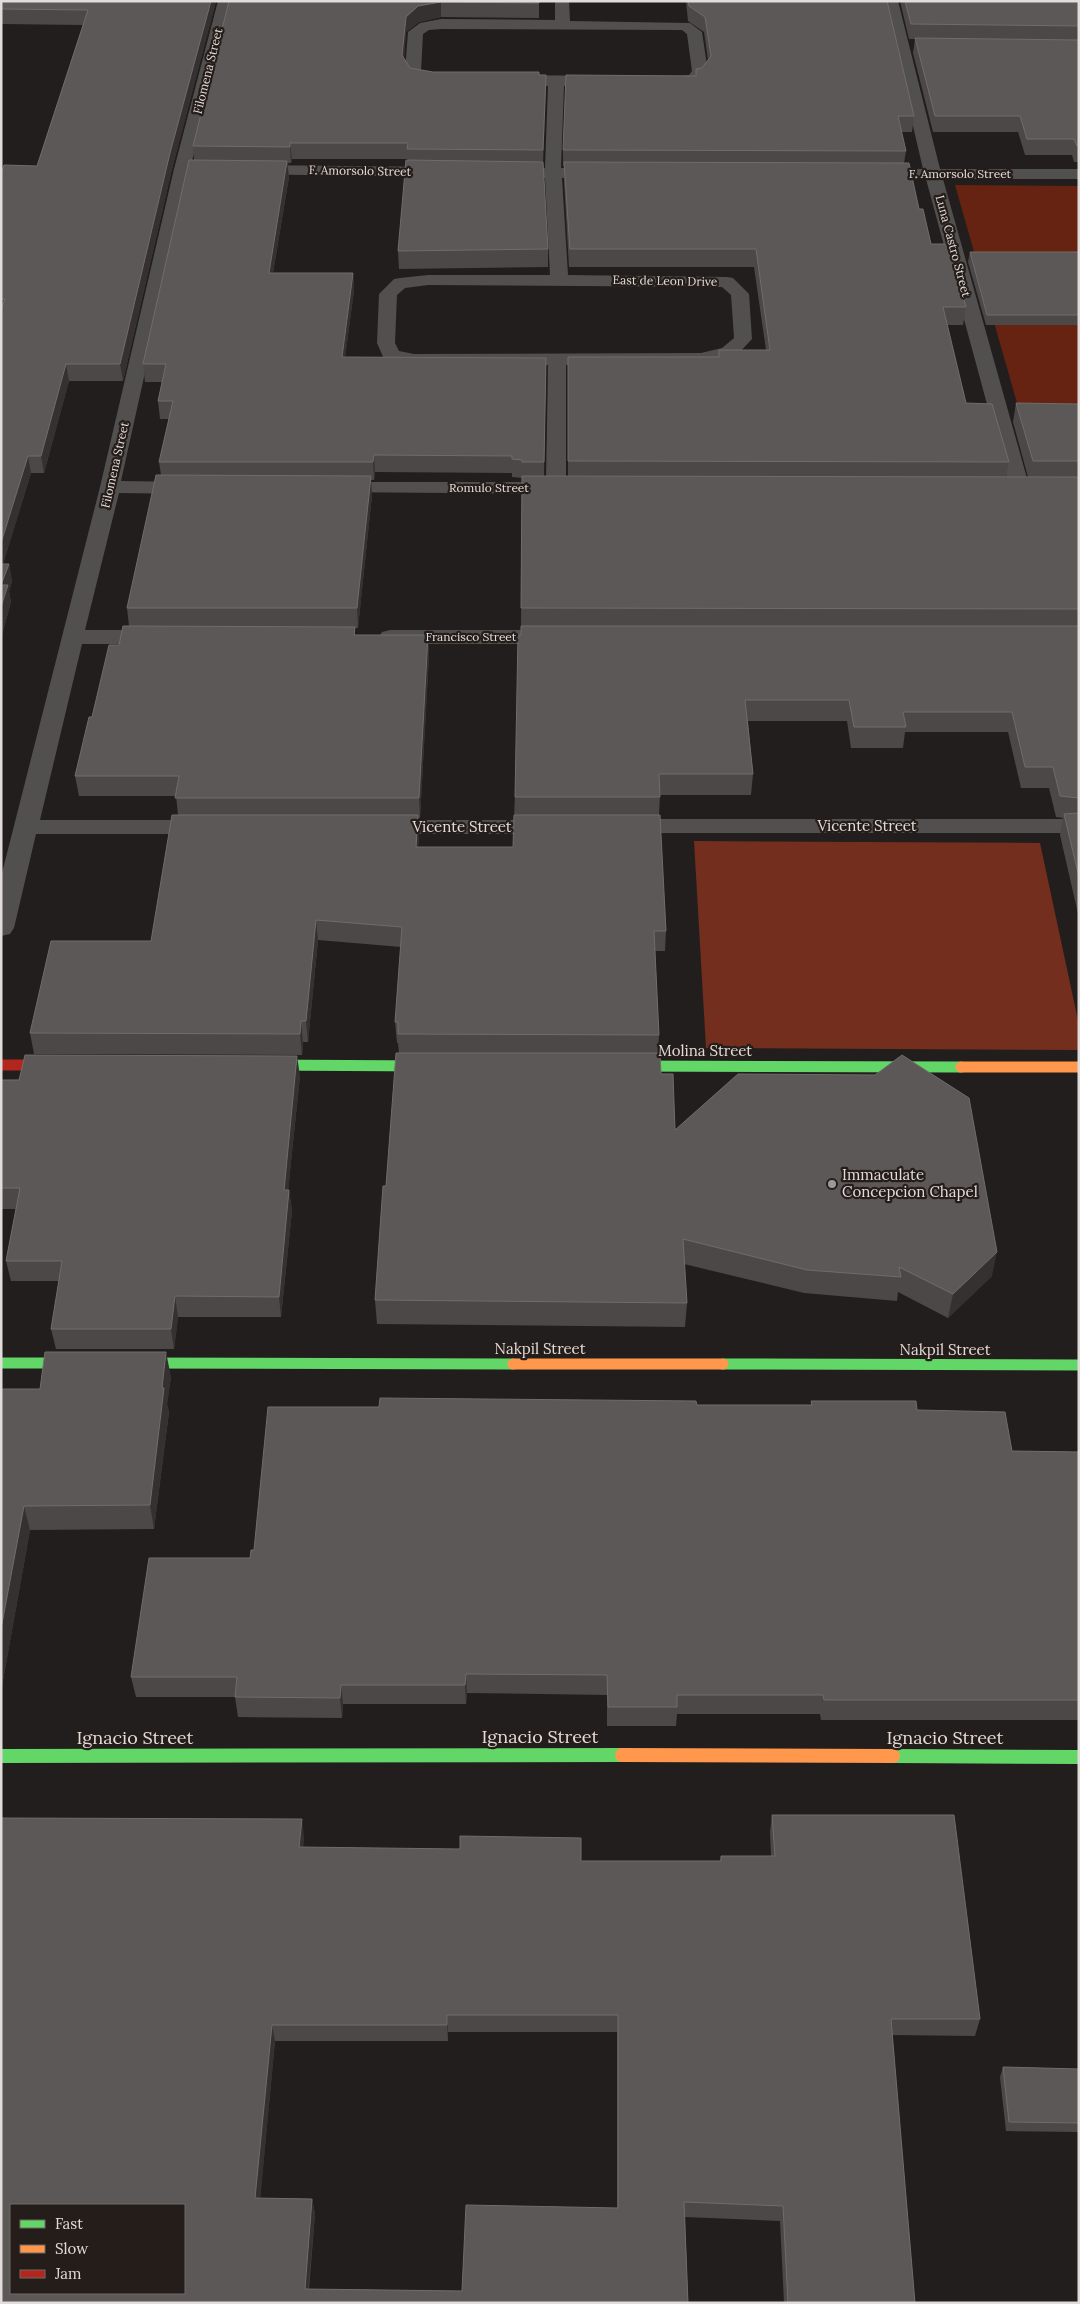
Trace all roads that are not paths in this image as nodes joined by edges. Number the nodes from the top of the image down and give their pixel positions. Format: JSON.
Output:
{"nodes":[{"id":1,"x":226,"y":1,"type":"edge"},
{"id":2,"x":562,"y":1,"type":"edge"},
{"id":3,"x":890,"y":1,"type":"edge"},
{"id":4,"x":563,"y":24,"type":"junction"},
{"id":5,"x":902,"y":46,"type":"junction"},
{"id":6,"x":922,"y":46,"type":"edge"},
{"id":7,"x":556,"y":81,"type":"junction"},
{"id":8,"x":231,"y":170,"type":"edge"},
{"id":9,"x":455,"y":172,"type":"edge"},
{"id":10,"x":494,"y":172,"type":"edge"},
{"id":11,"x":553,"y":173,"type":"junction"},
{"id":12,"x":612,"y":173,"type":"edge"},
{"id":13,"x":855,"y":174,"type":"edge"},
{"id":14,"x":933,"y":174,"type":"junction"},
{"id":15,"x":1079,"y":174,"type":"edge"},
{"id":16,"x":559,"y":280,"type":"junction"},
{"id":17,"x":557,"y":359,"type":"junction"},
{"id":18,"x":110,"y":488,"type":"junction"},
{"id":19,"x":209,"y":488,"type":"edge"},
{"id":20,"x":318,"y":488,"type":"edge"},
{"id":21,"x":1020,"y":489,"type":"edge"},
{"id":22,"x":73,"y":636,"type":"junction"},
{"id":23,"x":173,"y":637,"type":"edge"},
{"id":24,"x":372,"y":637,"type":"edge"},
{"id":25,"x":571,"y":637,"type":"edge"},
{"id":26,"x":572,"y":826,"type":"edge"},
{"id":27,"x":602,"y":826,"type":"edge"},
{"id":28,"x":1079,"y":826,"type":"edge"},
{"id":29,"x":26,"y":827,"type":"junction"},
{"id":30,"x":225,"y":827,"type":"edge"},
{"id":31,"x":354,"y":827,"type":"edge"},
{"id":32,"x":1,"y":928,"type":"edge"},
{"id":33,"x":1,"y":1065,"type":"edge"},
{"id":34,"x":71,"y":1065,"type":"edge"},
{"id":35,"x":251,"y":1065,"type":"edge"},
{"id":36,"x":440,"y":1066,"type":"edge"},
{"id":37,"x":610,"y":1066,"type":"edge"},
{"id":38,"x":1079,"y":1067,"type":"edge"},
{"id":39,"x":1,"y":1363,"type":"edge"},
{"id":40,"x":91,"y":1363,"type":"edge"},
{"id":41,"x":121,"y":1363,"type":"edge"},
{"id":42,"x":1079,"y":1365,"type":"edge"},
{"id":43,"x":1,"y":1756,"type":"edge"},
{"id":44,"x":1079,"y":1757,"type":"edge"}],
"edges":[{"from":1,"to":18,"type":"street","name":"Filomena Street"},
{"from":2,"to":4,"type":"street"},
{"from":3,"to":5,"type":"street","name":"Luna Castro Street"},
{"from":4,"to":7,"type":"street"},
{"from":4,"to":7,"type":"street"},
{"from":5,"to":6,"type":"street"},
{"from":5,"to":14,"type":"street","name":"Luna Castro Street"},
{"from":7,"to":11,"type":"street"},
{"from":8,"to":9,"type":"street","name":"F. Amorsolo Street"},
{"from":10,"to":11,"type":"street"},
{"from":11,"to":12,"type":"street"},
{"from":11,"to":16,"type":"street"},
{"from":13,"to":14,"type":"street","name":"F. Amorsolo Street"},
{"from":14,"to":15,"type":"street","name":"F. Amorsolo Street"},
{"from":14,"to":21,"type":"street","name":"Luna Castro Street"},
{"from":16,"to":17,"type":"street","name":"East de Leon Drive"},
{"from":16,"to":17,"type":"street","name":"East de Leon Drive"},
{"from":17,"to":20,"type":"street","name":"Romulo Street"},
{"from":18,"to":19,"type":"street"},
{"from":18,"to":22,"type":"street","name":"Filomena Street"},
{"from":22,"to":23,"type":"street"},
{"from":22,"to":29,"type":"street","name":"Filomena Street"},
{"from":24,"to":25,"type":"street","name":"Francisco Street"},
{"from":26,"to":31,"type":"street","name":"Vicente Street"},
{"from":27,"to":28,"type":"street","name":"Vicente Street"},
{"from":29,"to":30,"type":"street"},
{"from":29,"to":32,"type":"street","name":"Filomena Street"},
{"from":33,"to":34,"type":"street"},
{"from":35,"to":36,"type":"street"},
{"from":37,"to":38,"type":"street","name":"Molina Street"},
{"from":39,"to":40,"type":"street"},
{"from":41,"to":42,"type":"street","name":"Nakpil Street"},
{"from":43,"to":44,"type":"street","name":"Ignacio Street"}]}
